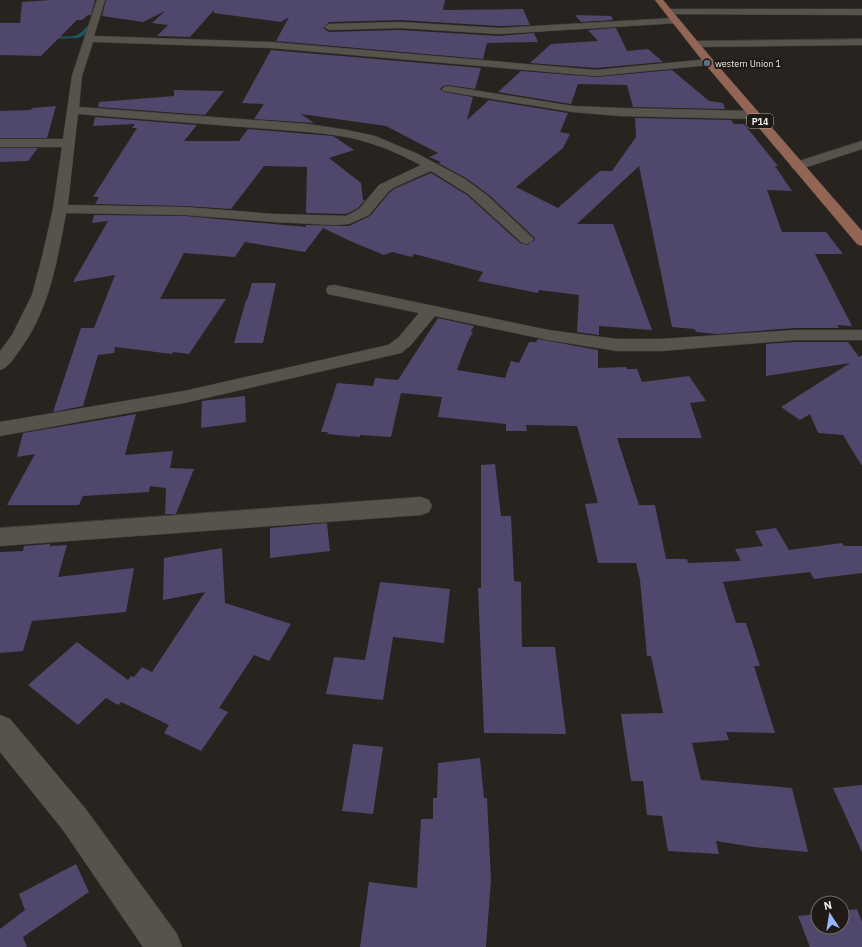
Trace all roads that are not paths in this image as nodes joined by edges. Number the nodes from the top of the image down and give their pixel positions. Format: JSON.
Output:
{"nodes":[{"id":1,"x":101,"y":0,"type":"edge"},
{"id":2,"x":659,"y":0,"type":"edge"},
{"id":3,"x":862,"y":12,"type":"edge"},
{"id":4,"x":672,"y":17,"type":"junction"},
{"id":5,"x":329,"y":27,"type":"dead end"},
{"id":6,"x":90,"y":39,"type":"junction"},
{"id":7,"x":862,"y":42,"type":"edge"},
{"id":8,"x":695,"y":44,"type":"junction"},
{"id":9,"x":709,"y":62,"type":"junction"},
{"id":10,"x":448,"y":89,"type":"dead end"},
{"id":11,"x":72,"y":110,"type":"junction"},
{"id":12,"x":754,"y":115,"type":"junction"},
{"id":13,"x":0,"y":143,"type":"edge"},
{"id":14,"x":68,"y":143,"type":"junction"},
{"id":15,"x":862,"y":145,"type":"edge"},
{"id":16,"x":430,"y":166,"type":"junction"},
{"id":17,"x":798,"y":166,"type":"junction"},
{"id":18,"x":60,"y":209,"type":"junction"},
{"id":19,"x":526,"y":239,"type":"dead end"},
{"id":20,"x":862,"y":241,"type":"edge"},
{"id":21,"x":334,"y":290,"type":"dead end"},
{"id":22,"x":430,"y":311,"type":"junction"},
{"id":23,"x":862,"y":335,"type":"edge"},
{"id":24,"x":0,"y":364,"type":"edge"},
{"id":25,"x":0,"y":429,"type":"edge"},
{"id":26,"x":421,"y":506,"type":"dead end"},
{"id":27,"x":0,"y":537,"type":"edge"},
{"id":28,"x":0,"y":729,"type":"edge"},
{"id":29,"x":164,"y":947,"type":"edge"}],
"edges":[{"from":1,"to":6,"type":"street"},
{"from":2,"to":4,"type":"main road","number":"P14"},
{"from":3,"to":4,"type":"street"},
{"from":4,"to":5,"type":"street"},
{"from":4,"to":8,"type":"main road","number":"P14"},
{"from":6,"to":9,"type":"street"},
{"from":6,"to":11,"type":"street"},
{"from":7,"to":8,"type":"street"},
{"from":8,"to":9,"type":"main road","number":"P14"},
{"from":9,"to":12,"type":"main road","number":"P14"},
{"from":10,"to":12,"type":"street"},
{"from":11,"to":14,"type":"street"},
{"from":11,"to":16,"type":"street"},
{"from":12,"to":17,"type":"main road","number":"P14"},
{"from":13,"to":14,"type":"street"},
{"from":14,"to":18,"type":"street"},
{"from":15,"to":17,"type":"street"},
{"from":16,"to":18,"type":"street"},
{"from":16,"to":19,"type":"street"},
{"from":17,"to":20,"type":"main road","number":"P14"},
{"from":18,"to":24,"type":"street"},
{"from":21,"to":22,"type":"street"},
{"from":22,"to":23,"type":"street"},
{"from":22,"to":25,"type":"street"},
{"from":26,"to":27,"type":"street"},
{"from":28,"to":29,"type":"street"}]}
